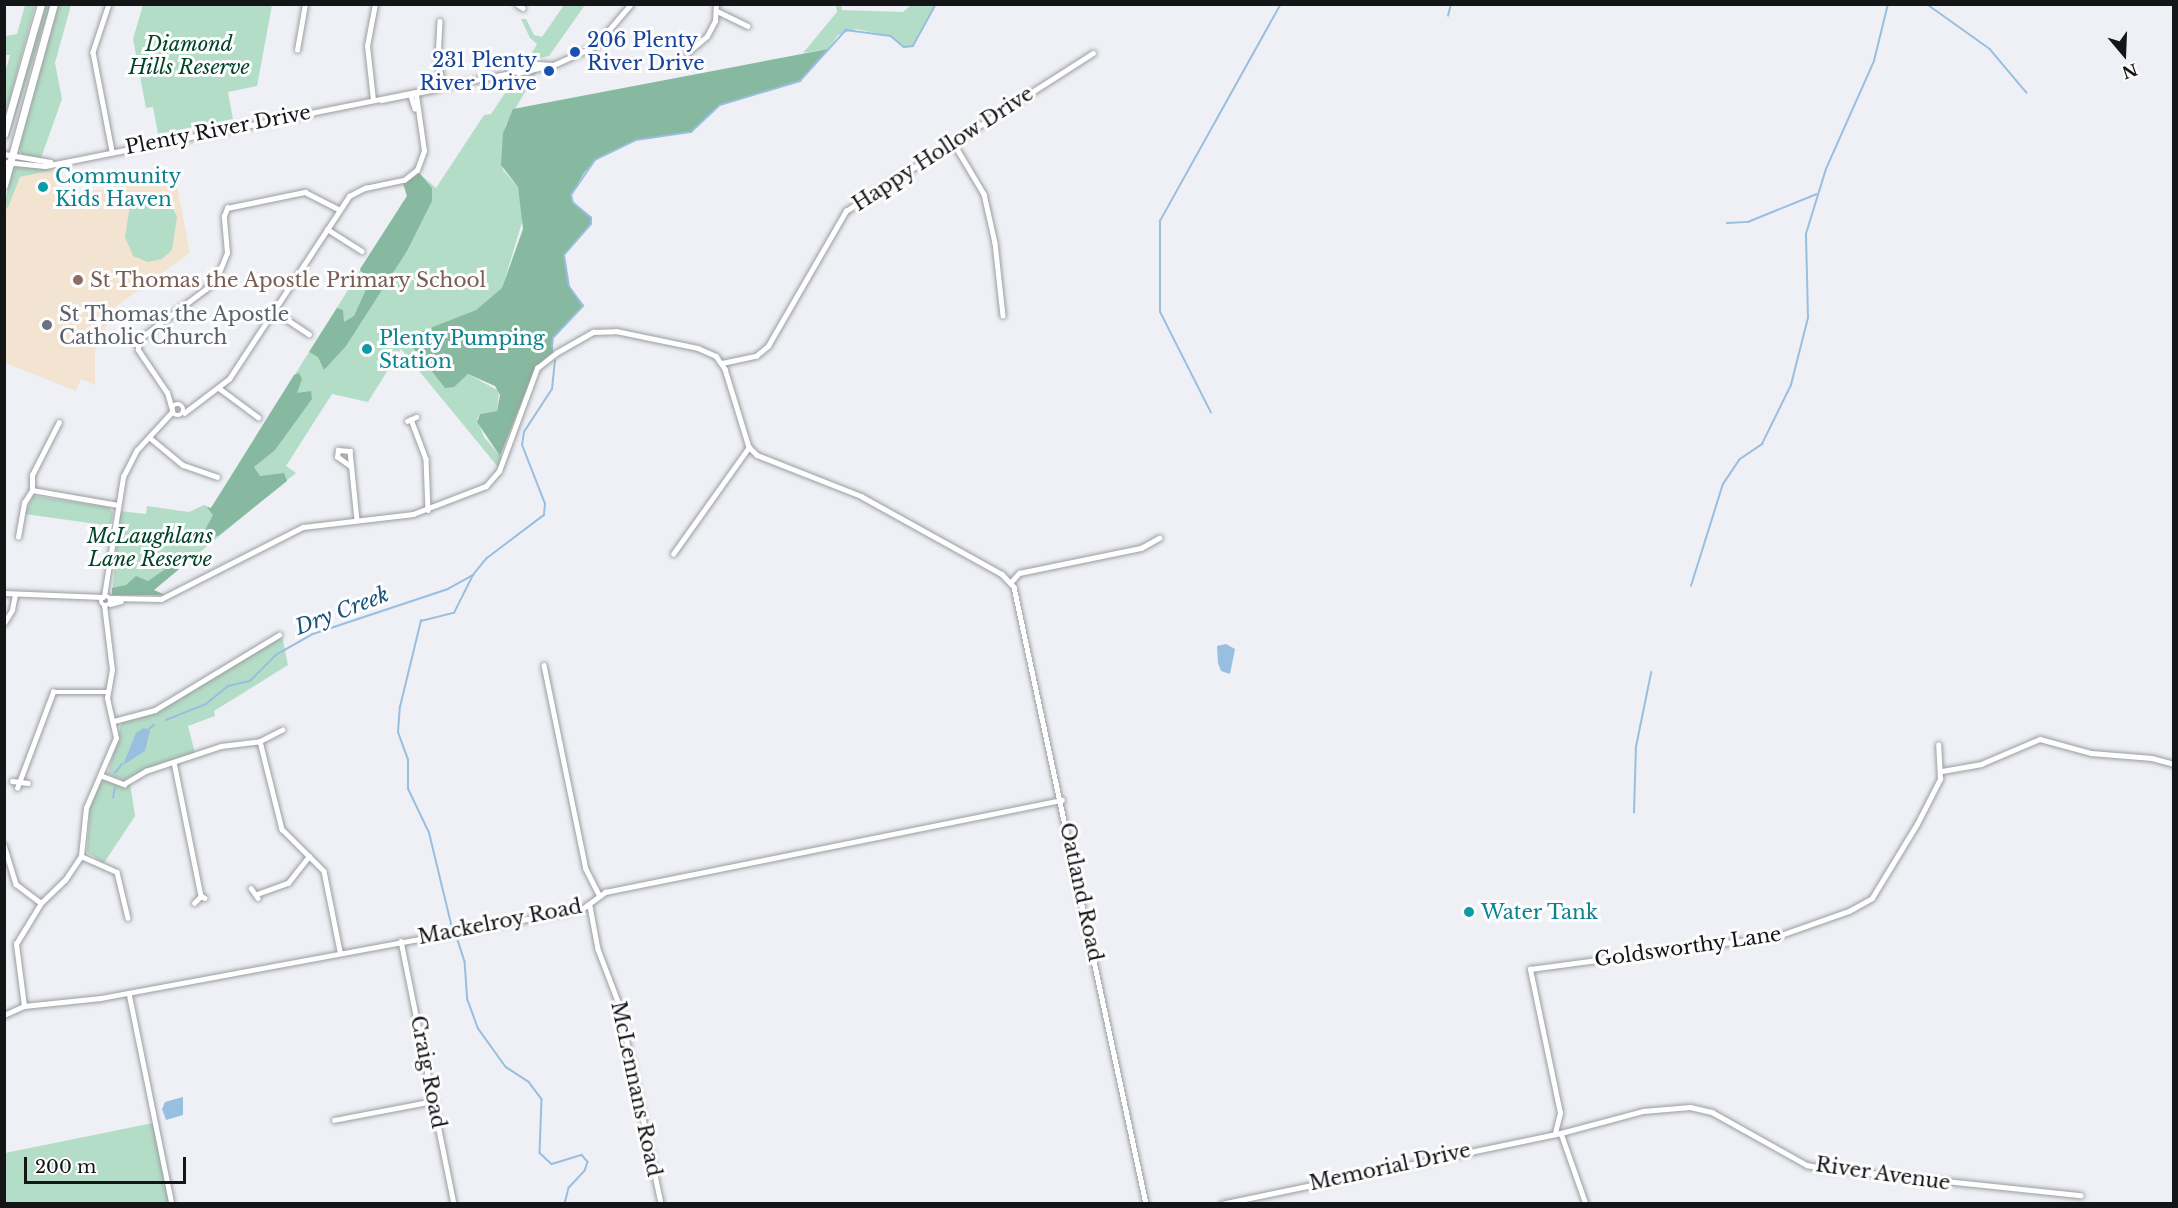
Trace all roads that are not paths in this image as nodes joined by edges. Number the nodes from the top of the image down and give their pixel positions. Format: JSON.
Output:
{"nodes":[{"id":1,"x":41,"y":4,"type":"edge"},
{"id":2,"x":54,"y":4,"type":"edge"},
{"id":3,"x":109,"y":4,"type":"edge"},
{"id":4,"x":305,"y":4,"type":"edge"},
{"id":5,"x":375,"y":4,"type":"edge"},
{"id":6,"x":517,"y":4,"type":"edge"},
{"id":7,"x":631,"y":4,"type":"edge"},
{"id":8,"x":716,"y":4,"type":"edge"},
{"id":9,"x":523,"y":8,"type":"dead end"},
{"id":10,"x":717,"y":11,"type":"junction"},
{"id":11,"x":440,"y":21,"type":"dead end"},
{"id":12,"x":748,"y":26,"type":"dead end"},
{"id":13,"x":297,"y":50,"type":"dead end"},
{"id":14,"x":1093,"y":52,"type":"dead end"},
{"id":15,"x":687,"y":53,"type":"dead end"},
{"id":16,"x":443,"y":86,"type":"junction"},
{"id":17,"x":413,"y":94,"type":"junction"},
{"id":18,"x":373,"y":100,"type":"junction"},
{"id":19,"x":4,"y":134,"type":"edge"},
{"id":20,"x":953,"y":142,"type":"junction"},
{"id":21,"x":112,"y":151,"type":"junction"},
{"id":22,"x":4,"y":154,"type":"edge"},
{"id":23,"x":9,"y":160,"type":"edge"},
{"id":24,"x":4,"y":185,"type":"edge"},
{"id":25,"x":339,"y":209,"type":"junction"},
{"id":26,"x":327,"y":229,"type":"junction"},
{"id":27,"x":362,"y":251,"type":"dead end"},
{"id":28,"x":274,"y":311,"type":"junction"},
{"id":29,"x":1003,"y":316,"type":"dead end"},
{"id":30,"x":309,"y":334,"type":"dead end"},
{"id":31,"x":722,"y":363,"type":"junction"},
{"id":32,"x":219,"y":388,"type":"junction"},
{"id":33,"x":167,"y":393,"type":"junction"},
{"id":34,"x":207,"y":398,"type":"junction"},
{"id":35,"x":182,"y":405,"type":"junction"},
{"id":36,"x":172,"y":411,"type":"junction"},
{"id":37,"x":181,"y":414,"type":"junction"},
{"id":38,"x":258,"y":417,"type":"dead end"},
{"id":39,"x":412,"y":419,"type":"dead end"},
{"id":40,"x":59,"y":422,"type":"dead end"},
{"id":41,"x":160,"y":427,"type":"junction"},
{"id":42,"x":149,"y":437,"type":"junction"},
{"id":43,"x":750,"y":447,"type":"junction"},
{"id":44,"x":351,"y":467,"type":"dead end"},
{"id":45,"x":217,"y":477,"type":"dead end"},
{"id":46,"x":32,"y":490,"type":"junction"},
{"id":47,"x":118,"y":505,"type":"junction"},
{"id":48,"x":428,"y":510,"type":"junction"},
{"id":49,"x":357,"y":519,"type":"junction"},
{"id":50,"x":18,"y":537,"type":"dead end"},
{"id":51,"x":1159,"y":538,"type":"dead end"},
{"id":52,"x":673,"y":554,"type":"dead end"},
{"id":53,"x":1011,"y":582,"type":"junction"},
{"id":54,"x":4,"y":593,"type":"edge"},
{"id":55,"x":15,"y":594,"type":"junction"},
{"id":56,"x":106,"y":601,"type":"junction"},
{"id":57,"x":4,"y":623,"type":"edge"},
{"id":58,"x":279,"y":636,"type":"dead end"},
{"id":59,"x":544,"y":665,"type":"dead end"},
{"id":60,"x":108,"y":692,"type":"junction"},
{"id":61,"x":114,"y":720,"type":"junction"},
{"id":62,"x":282,"y":730,"type":"dead end"},
{"id":63,"x":260,"y":741,"type":"junction"},
{"id":64,"x":1938,"y":745,"type":"dead end"},
{"id":65,"x":174,"y":762,"type":"junction"},
{"id":66,"x":2174,"y":764,"type":"edge"},
{"id":67,"x":1942,"y":771,"type":"junction"},
{"id":68,"x":100,"y":775,"type":"junction"},
{"id":69,"x":20,"y":780,"type":"junction"},
{"id":70,"x":12,"y":781,"type":"dead end"},
{"id":71,"x":28,"y":783,"type":"dead end"},
{"id":72,"x":17,"y":788,"type":"dead end"},
{"id":73,"x":1062,"y":800,"type":"junction"},
{"id":74,"x":4,"y":845,"type":"edge"},
{"id":75,"x":81,"y":856,"type":"junction"},
{"id":76,"x":309,"y":856,"type":"junction"},
{"id":77,"x":251,"y":888,"type":"dead end"},
{"id":78,"x":599,"y":894,"type":"junction"},
{"id":79,"x":41,"y":903,"type":"junction"},
{"id":80,"x":194,"y":903,"type":"dead end"},
{"id":81,"x":590,"y":906,"type":"junction"},
{"id":82,"x":128,"y":919,"type":"dead end"},
{"id":83,"x":401,"y":941,"type":"junction"},
{"id":84,"x":340,"y":951,"type":"junction"},
{"id":85,"x":129,"y":993,"type":"junction"},
{"id":86,"x":24,"y":1006,"type":"junction"},
{"id":87,"x":4,"y":1015,"type":"edge"},
{"id":88,"x":434,"y":1101,"type":"junction"},
{"id":89,"x":334,"y":1120,"type":"dead end"},
{"id":90,"x":1558,"y":1133,"type":"junction"},
{"id":91,"x":2081,"y":1195,"type":"dead end"},
{"id":92,"x":172,"y":1203,"type":"edge"},
{"id":93,"x":454,"y":1203,"type":"edge"},
{"id":94,"x":661,"y":1203,"type":"edge"},
{"id":95,"x":1146,"y":1203,"type":"edge"},
{"id":96,"x":1221,"y":1203,"type":"edge"},
{"id":97,"x":1586,"y":1203,"type":"edge"}],
"edges":[{"from":1,"to":19,"type":"main road"},
{"from":2,"to":23,"type":"main road"},
{"from":3,"to":21,"type":"street"},
{"from":4,"to":13,"type":"street"},
{"from":5,"to":18,"type":"street"},
{"from":6,"to":9,"type":"street"},
{"from":7,"to":16,"type":"street","name":"Plenty River Drive"},
{"from":8,"to":10,"type":"street"},
{"from":10,"to":12,"type":"street"},
{"from":10,"to":15,"type":"street"},
{"from":11,"to":16,"type":"street"},
{"from":14,"to":20,"type":"street","name":"Happy Hollow Drive"},
{"from":16,"to":17,"type":"street","name":"Plenty River Drive"},
{"from":17,"to":18,"type":"street","name":"Plenty River Drive"},
{"from":17,"to":25,"type":"street"},
{"from":18,"to":21,"type":"street","name":"Plenty River Drive"},
{"from":20,"to":29,"type":"street"},
{"from":20,"to":31,"type":"street","name":"Happy Hollow Drive"},
{"from":21,"to":23,"type":"street","name":"Plenty River Drive"},
{"from":22,"to":23,"type":"street","name":"Plenty River Drive"},
{"from":23,"to":24,"type":"main road"},
{"from":25,"to":26,"type":"street"},
{"from":25,"to":33,"type":"street"},
{"from":26,"to":27,"type":"street"},
{"from":26,"to":28,"type":"street"},
{"from":28,"to":30,"type":"street"},
{"from":28,"to":32,"type":"street"},
{"from":31,"to":43,"type":"street"},
{"from":31,"to":48,"type":"street"},
{"from":32,"to":34,"type":"street"},
{"from":32,"to":38,"type":"street"},
{"from":33,"to":35,"type":"street"},
{"from":33,"to":36,"type":"street"},
{"from":34,"to":35,"type":"street"},
{"from":34,"to":37,"type":"street"},
{"from":35,"to":36,"type":"street"},
{"from":35,"to":37,"type":"street"},
{"from":36,"to":37,"type":"street"},
{"from":36,"to":41,"type":"street"},
{"from":37,"to":41,"type":"street"},
{"from":39,"to":48,"type":"street"},
{"from":40,"to":46,"type":"street"},
{"from":41,"to":42,"type":"street"},
{"from":42,"to":45,"type":"street"},
{"from":42,"to":47,"type":"street"},
{"from":43,"to":52,"type":"street"},
{"from":43,"to":53,"type":"street"},
{"from":44,"to":49,"type":"street"},
{"from":46,"to":47,"type":"street"},
{"from":46,"to":50,"type":"street"},
{"from":47,"to":56,"type":"street"},
{"from":48,"to":49,"type":"street"},
{"from":49,"to":56,"type":"street"},
{"from":51,"to":53,"type":"street"},
{"from":53,"to":73,"type":"street","name":"Oatland Road"},
{"from":54,"to":55,"type":"street"},
{"from":55,"to":56,"type":"street"},
{"from":55,"to":57,"type":"street"},
{"from":56,"to":60,"type":"street"},
{"from":58,"to":61,"type":"street"},
{"from":59,"to":78,"type":"street"},
{"from":60,"to":61,"type":"street"},
{"from":60,"to":69,"type":"street"},
{"from":61,"to":68,"type":"street"},
{"from":62,"to":63,"type":"street"},
{"from":63,"to":65,"type":"street"},
{"from":63,"to":76,"type":"street"},
{"from":64,"to":67,"type":"street"},
{"from":65,"to":68,"type":"street"},
{"from":65,"to":80,"type":"street"},
{"from":66,"to":67,"type":"street"},
{"from":67,"to":90,"type":"street","name":"Goldsworthy Lane"},
{"from":68,"to":75,"type":"street"},
{"from":69,"to":70,"type":"street"},
{"from":69,"to":71,"type":"street"},
{"from":69,"to":72,"type":"street"},
{"from":73,"to":78,"type":"street","name":"Mackelroy Road"},
{"from":73,"to":95,"type":"street","name":"Oatland Road"},
{"from":74,"to":79,"type":"street"},
{"from":75,"to":79,"type":"street"},
{"from":75,"to":82,"type":"street"},
{"from":76,"to":77,"type":"street"},
{"from":76,"to":84,"type":"street"},
{"from":78,"to":81,"type":"street","name":"Mackelroy Road"},
{"from":79,"to":86,"type":"street"},
{"from":81,"to":83,"type":"street","name":"Mackelroy Road"},
{"from":81,"to":94,"type":"street","name":"McLennans Road"},
{"from":83,"to":84,"type":"street","name":"Mackelroy Road"},
{"from":83,"to":88,"type":"street","name":"Craig Road"},
{"from":84,"to":85,"type":"street","name":"Mackelroy Road"},
{"from":85,"to":86,"type":"street","name":"Mackelroy Road"},
{"from":85,"to":92,"type":"street"},
{"from":86,"to":87,"type":"street","name":"Mackelroy Road"},
{"from":88,"to":89,"type":"street"},
{"from":88,"to":93,"type":"street","name":"Craig Road"},
{"from":90,"to":91,"type":"street","name":"River Avenue"},
{"from":90,"to":96,"type":"street","name":"Memorial Drive"},
{"from":90,"to":97,"type":"street"}]}
